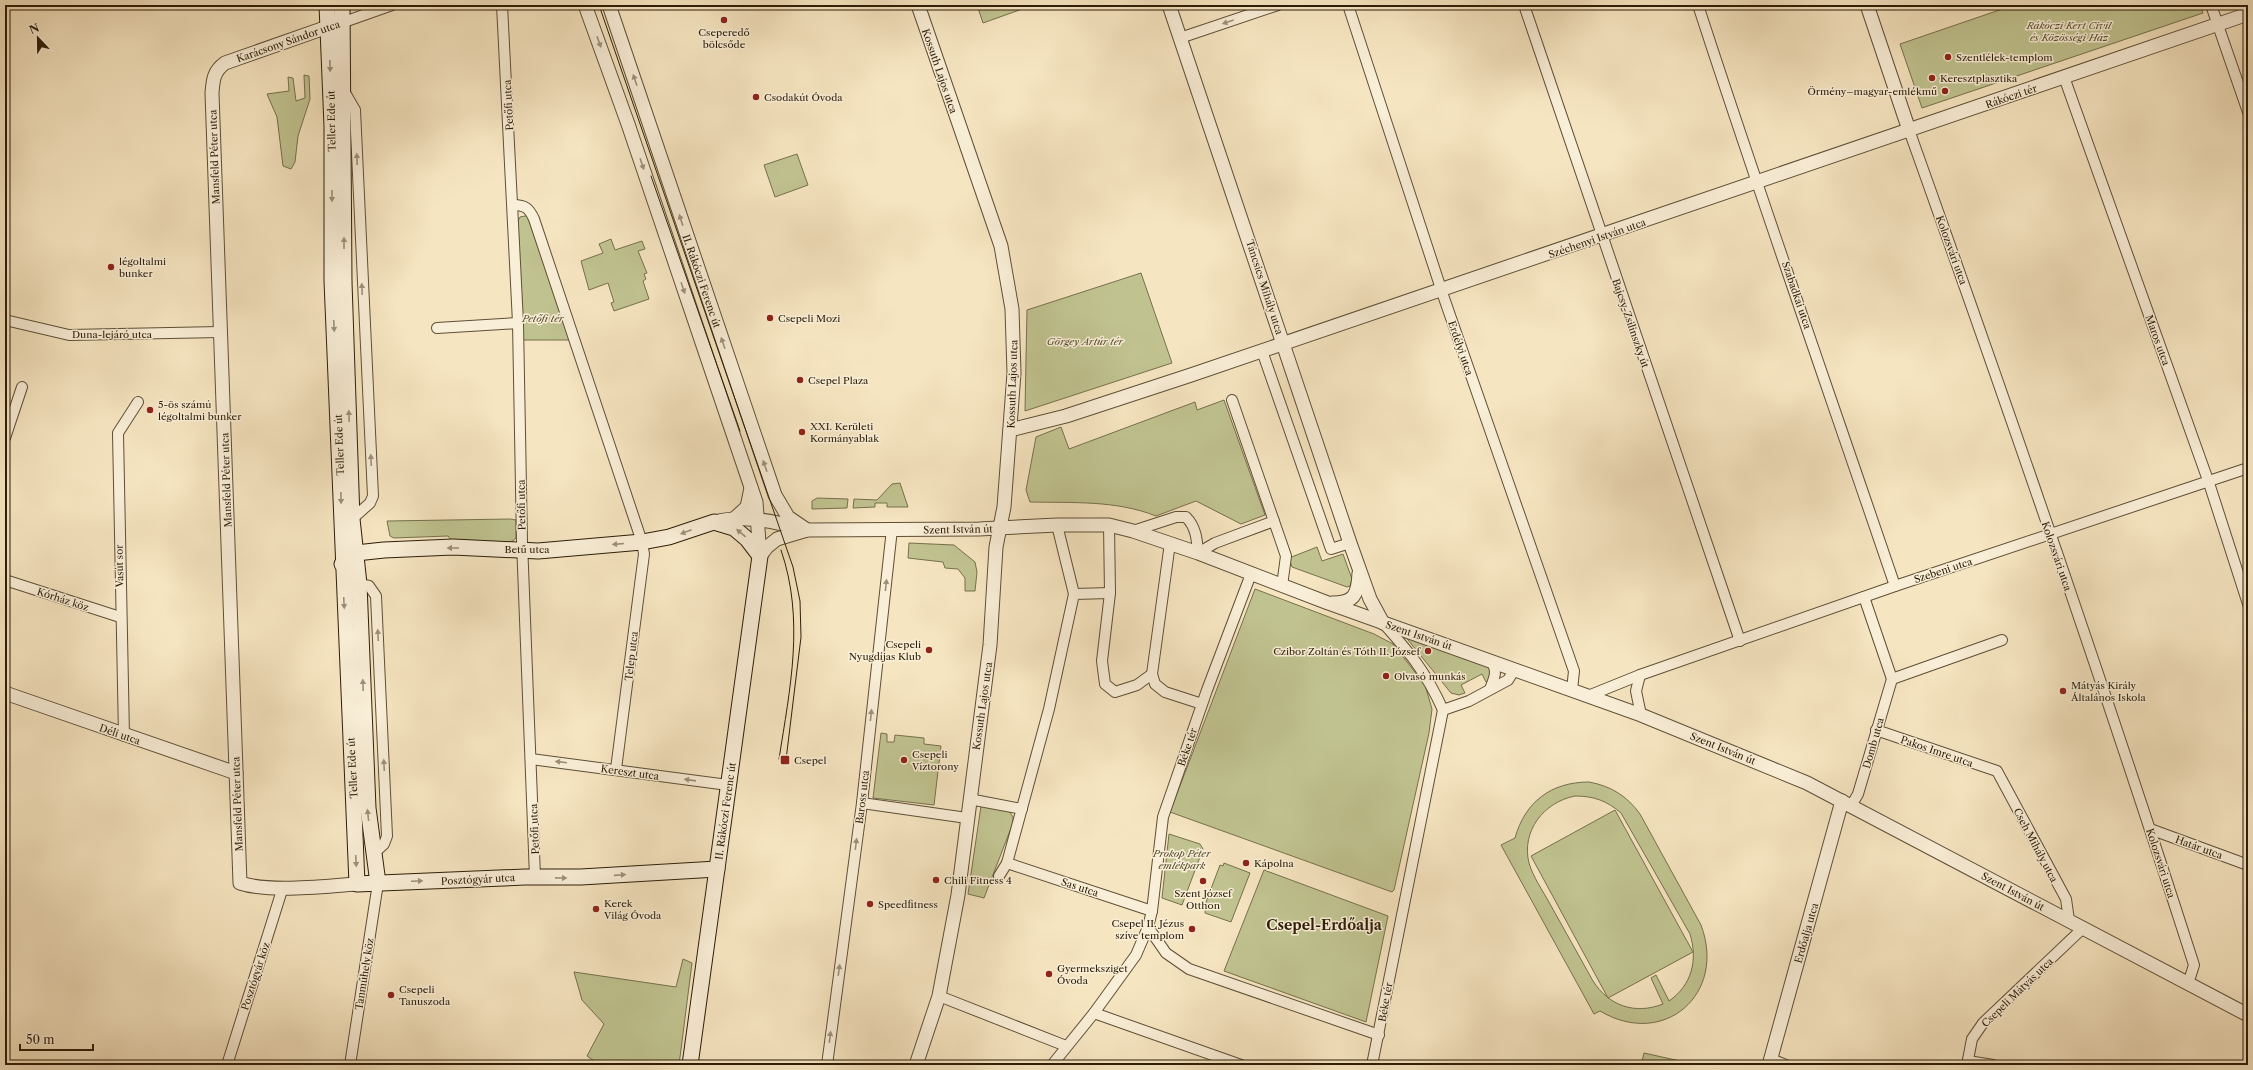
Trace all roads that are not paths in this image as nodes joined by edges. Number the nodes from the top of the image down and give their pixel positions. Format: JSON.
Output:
{"nodes":[{"id":1,"x":327,"y":5,"type":"edge"},
{"id":2,"x":342,"y":5,"type":"edge"},
{"id":3,"x":392,"y":5,"type":"edge"},
{"id":4,"x":502,"y":5,"type":"edge"},
{"id":5,"x":585,"y":5,"type":"edge"},
{"id":6,"x":609,"y":5,"type":"edge"},
{"id":7,"x":918,"y":5,"type":"edge"},
{"id":8,"x":1169,"y":5,"type":"edge"},
{"id":9,"x":1278,"y":5,"type":"edge"},
{"id":10,"x":1348,"y":5,"type":"edge"},
{"id":11,"x":1524,"y":5,"type":"edge"},
{"id":12,"x":1698,"y":5,"type":"edge"},
{"id":13,"x":1867,"y":5,"type":"edge"},
{"id":14,"x":2211,"y":5,"type":"edge"},
{"id":15,"x":378,"y":7,"type":"edge"},
{"id":16,"x":2248,"y":14,"type":"edge"},
{"id":17,"x":344,"y":22,"type":"junction"},
{"id":18,"x":2218,"y":24,"type":"junction"},
{"id":19,"x":328,"y":27,"type":"junction"},
{"id":20,"x":1180,"y":38,"type":"junction"},
{"id":21,"x":2064,"y":77,"type":"junction"},
{"id":22,"x":214,"y":78,"type":"joint"},
{"id":23,"x":344,"y":91,"type":"junction"},
{"id":24,"x":2248,"y":112,"type":"edge"},
{"id":25,"x":1909,"y":130,"type":"junction"},
{"id":26,"x":1756,"y":183,"type":"junction"},
{"id":27,"x":513,"y":205,"type":"junction"},
{"id":28,"x":1602,"y":236,"type":"junction"},
{"id":29,"x":1442,"y":291,"type":"junction"},
{"id":30,"x":5,"y":320,"type":"edge"},
{"id":31,"x":518,"y":323,"type":"junction"},
{"id":32,"x":437,"y":328,"type":"dead end"},
{"id":33,"x":220,"y":332,"type":"junction"},
{"id":34,"x":1284,"y":344,"type":"junction"},
{"id":35,"x":1262,"y":351,"type":"junction"},
{"id":36,"x":22,"y":387,"type":"dead end"},
{"id":37,"x":1232,"y":400,"type":"dead end"},
{"id":38,"x":138,"y":402,"type":"dead end"},
{"id":39,"x":1010,"y":430,"type":"junction"},
{"id":40,"x":5,"y":438,"type":"edge"},
{"id":41,"x":2248,"y":468,"type":"edge"},
{"id":42,"x":2209,"y":483,"type":"junction"},
{"id":43,"x":751,"y":486,"type":"junction"},
{"id":44,"x":778,"y":503,"type":"junction"},
{"id":45,"x":735,"y":518,"type":"junction"},
{"id":46,"x":352,"y":519,"type":"junction"},
{"id":47,"x":764,"y":521,"type":"junction"},
{"id":48,"x":1274,"y":521,"type":"junction"},
{"id":49,"x":714,"y":522,"type":"junction"},
{"id":50,"x":1058,"y":525,"type":"junction"},
{"id":51,"x":1109,"y":525,"type":"junction"},
{"id":52,"x":1000,"y":528,"type":"junction"},
{"id":53,"x":892,"y":529,"type":"junction"},
{"id":54,"x":806,"y":530,"type":"junction"},
{"id":55,"x":1133,"y":531,"type":"junction"},
{"id":56,"x":2050,"y":535,"type":"junction"},
{"id":57,"x":642,"y":542,"type":"junction"},
{"id":58,"x":1170,"y":543,"type":"junction"},
{"id":59,"x":1350,"y":543,"type":"junction"},
{"id":60,"x":522,"y":550,"type":"junction"},
{"id":61,"x":356,"y":553,"type":"junction"},
{"id":62,"x":1198,"y":553,"type":"junction"},
{"id":63,"x":760,"y":556,"type":"junction"},
{"id":64,"x":342,"y":564,"type":"junction"},
{"id":65,"x":1359,"y":570,"type":"junction"},
{"id":66,"x":1251,"y":574,"type":"junction"},
{"id":67,"x":5,"y":580,"type":"edge"},
{"id":68,"x":1282,"y":586,"type":"junction"},
{"id":69,"x":1894,"y":586,"type":"junction"},
{"id":70,"x":1110,"y":593,"type":"junction"},
{"id":71,"x":1074,"y":594,"type":"junction"},
{"id":72,"x":1864,"y":597,"type":"junction"},
{"id":73,"x":1328,"y":603,"type":"junction"},
{"id":74,"x":2248,"y":604,"type":"edge"},
{"id":75,"x":120,"y":617,"type":"junction"},
{"id":76,"x":1382,"y":622,"type":"junction"},
{"id":77,"x":2002,"y":640,"type":"dead end"},
{"id":78,"x":1740,"y":641,"type":"junction"},
{"id":79,"x":1490,"y":660,"type":"junction"},
{"id":80,"x":1514,"y":670,"type":"junction"},
{"id":81,"x":1152,"y":674,"type":"junction"},
{"id":82,"x":1640,"y":675,"type":"junction"},
{"id":83,"x":1892,"y":679,"type":"junction"},
{"id":84,"x":1490,"y":689,"type":"junction"},
{"id":85,"x":1572,"y":690,"type":"junction"},
{"id":86,"x":6,"y":696,"type":"edge"},
{"id":87,"x":1588,"y":696,"type":"junction"},
{"id":88,"x":1202,"y":704,"type":"junction"},
{"id":89,"x":1444,"y":710,"type":"junction"},
{"id":90,"x":1641,"y":715,"type":"junction"},
{"id":91,"x":1876,"y":730,"type":"junction"},
{"id":92,"x":124,"y":736,"type":"junction"},
{"id":93,"x":531,"y":759,"type":"junction"},
{"id":94,"x":616,"y":769,"type":"junction"},
{"id":95,"x":1997,"y":771,"type":"joint"},
{"id":96,"x":236,"y":773,"type":"junction"},
{"id":97,"x":728,"y":785,"type":"junction"},
{"id":98,"x":969,"y":799,"type":"junction"},
{"id":99,"x":862,"y":803,"type":"junction"},
{"id":100,"x":1846,"y":804,"type":"junction"},
{"id":101,"x":1022,"y":809,"type":"junction"},
{"id":102,"x":967,"y":818,"type":"junction"},
{"id":103,"x":2150,"y":829,"type":"junction"},
{"id":104,"x":1007,"y":863,"type":"junction"},
{"id":105,"x":2248,"y":865,"type":"edge"},
{"id":106,"x":717,"y":869,"type":"junction"},
{"id":107,"x":999,"y":876,"type":"dead end"},
{"id":108,"x":536,"y":877,"type":"junction"},
{"id":109,"x":378,"y":883,"type":"junction"},
{"id":110,"x":240,"y":884,"type":"joint"},
{"id":111,"x":357,"y":884,"type":"junction"},
{"id":112,"x":283,"y":888,"type":"junction"},
{"id":113,"x":1152,"y":911,"type":"junction"},
{"id":114,"x":2069,"y":920,"type":"junction"},
{"id":115,"x":1148,"y":927,"type":"junction"},
{"id":116,"x":2083,"y":928,"type":"junction"},
{"id":117,"x":2188,"y":984,"type":"junction"},
{"id":118,"x":939,"y":996,"type":"junction"},
{"id":119,"x":1094,"y":1013,"type":"junction"},
{"id":120,"x":2248,"y":1015,"type":"edge"},
{"id":121,"x":1379,"y":1034,"type":"junction"},
{"id":122,"x":1066,"y":1046,"type":"junction"},
{"id":123,"x":1770,"y":1062,"type":"edge"},
{"id":124,"x":1968,"y":1063,"type":"edge"},
{"id":125,"x":227,"y":1065,"type":"edge"},
{"id":126,"x":350,"y":1065,"type":"edge"},
{"id":127,"x":690,"y":1065,"type":"edge"},
{"id":128,"x":827,"y":1065,"type":"edge"},
{"id":129,"x":916,"y":1065,"type":"edge"},
{"id":130,"x":1052,"y":1065,"type":"edge"},
{"id":131,"x":1241,"y":1065,"type":"edge"},
{"id":132,"x":1372,"y":1065,"type":"edge"},
{"id":133,"x":1786,"y":1065,"type":"edge"},
{"id":134,"x":1993,"y":1065,"type":"edge"}],
"edges":[{"from":1,"to":19,"type":"main road","name":"Teller Ede út"},
{"from":2,"to":17,"type":"main road","name":"Teller Ede út"},
{"from":3,"to":15,"type":"street","name":"Karácsony Sándor utca"},
{"from":4,"to":27,"type":"street","name":"Petőfi utca"},
{"from":5,"to":43,"type":"street","name":"II. Rákóczi Ferenc út","one_way":true},
{"from":44,"to":6,"type":"street","name":"II. Rákóczi Ferenc út","one_way":true},
{"from":7,"to":39,"type":"street","name":"Kossuth Lajos utca"},
{"from":8,"to":20,"type":"street","name":"Táncsics Mihály utca"},
{"from":9,"to":20,"type":"street","one_way":true},
{"from":10,"to":29,"type":"street","name":"Erdélyi utca"},
{"from":11,"to":28,"type":"street","name":"Bajcsy-Zsilinszky út"},
{"from":12,"to":26,"type":"street","name":"Szabadkai utca"},
{"from":13,"to":25,"type":"street"},
{"from":14,"to":18,"type":"street"},
{"from":15,"to":17,"type":"street","name":"Karácsony Sándor utca"},
{"from":16,"to":18,"type":"street"},
{"from":17,"to":19,"type":"street","name":"Karácsony Sándor utca"},
{"from":17,"to":23,"type":"main road","name":"Teller Ede út"},
{"from":18,"to":21,"type":"street","name":"Rákóczi tér"},
{"from":18,"to":24,"type":"street"},
{"from":19,"to":22,"type":"street","name":"Karácsony Sándor utca"},
{"from":19,"to":64,"type":"main road","name":"Teller Ede út","one_way":true},
{"from":20,"to":34,"type":"street","name":"Táncsics Mihály utca"},
{"from":21,"to":25,"type":"street","name":"Rákóczi tér"},
{"from":21,"to":42,"type":"street","name":"Maros utca"},
{"from":22,"to":33,"type":"street","name":"Mansfeld Péter utca"},
{"from":46,"to":23,"type":"main road","name":"Teller Ede út","one_way":true},
{"from":46,"to":23,"type":"street","name":"Teller Ede út","one_way":true},
{"from":25,"to":26,"type":"street","name":"Széchenyi István utca"},
{"from":25,"to":56,"type":"street","name":"Kolozsvári utca"},
{"from":26,"to":28,"type":"street","name":"Széchenyi István utca"},
{"from":26,"to":69,"type":"street","name":"Szabadkai utca"},
{"from":27,"to":31,"type":"street","name":"Petőfi utca"},
{"from":27,"to":57,"type":"street"},
{"from":28,"to":29,"type":"street","name":"Széchenyi István utca"},
{"from":28,"to":78,"type":"street","name":"Bajcsy-Zsilinszky út"},
{"from":29,"to":34,"type":"street","name":"Széchenyi István utca"},
{"from":29,"to":85,"type":"street","name":"Erdélyi utca"},
{"from":30,"to":33,"type":"street","name":"Duna-lejáró utca"},
{"from":31,"to":32,"type":"street"},
{"from":31,"to":60,"type":"street","name":"Petőfi utca"},
{"from":33,"to":96,"type":"street","name":"Mansfeld Péter utca"},
{"from":34,"to":35,"type":"street"},
{"from":34,"to":59,"type":"street","name":"Táncsics Mihály utca"},
{"from":35,"to":39,"type":"street"},
{"from":35,"to":59,"type":"street"},
{"from":36,"to":40,"type":"street"},
{"from":37,"to":48,"type":"street"},
{"from":38,"to":75,"type":"street","name":"Vasút sor"},
{"from":39,"to":52,"type":"street","name":"Kossuth Lajos utca"},
{"from":41,"to":42,"type":"street","name":"Szebeni utca"},
{"from":42,"to":56,"type":"street","name":"Szebeni utca"},
{"from":42,"to":74,"type":"street","name":"Maros utca"},
{"from":43,"to":45,"type":"street"},
{"from":43,"to":47,"type":"street","name":"II. Rákóczi Ferenc út"},
{"from":44,"to":47,"type":"street","name":"II. Rákóczi Ferenc út"},
{"from":44,"to":54,"type":"street"},
{"from":45,"to":47,"type":"street","name":"Betű utca"},
{"from":45,"to":49,"type":"street","name":"Betű utca"},
{"from":46,"to":61,"type":"main road","name":"Teller Ede út"},
{"from":47,"to":54,"type":"street","name":"Szent István út"},
{"from":47,"to":63,"type":"street","name":"II. Rákóczi Ferenc út"},
{"from":48,"to":62,"type":"street"},
{"from":48,"to":68,"type":"street"},
{"from":49,"to":57,"type":"main road","name":"Betű utca","one_way":true},
{"from":63,"to":49,"type":"main road","one_way":true},
{"from":50,"to":51,"type":"street","name":"Szent István út"},
{"from":50,"to":52,"type":"street","name":"Szent István út"},
{"from":50,"to":71,"type":"street"},
{"from":51,"to":55,"type":"street","name":"Szent István út"},
{"from":51,"to":70,"type":"street"},
{"from":52,"to":53,"type":"street","name":"Szent István út"},
{"from":52,"to":98,"type":"street","name":"Kossuth Lajos utca"},
{"from":53,"to":54,"type":"street","name":"Szent István út"},
{"from":99,"to":53,"type":"street","name":"Baross utca","one_way":true},
{"from":54,"to":63,"type":"street","name":"Szent István út"},
{"from":55,"to":58,"type":"street","name":"Szent István út"},
{"from":55,"to":62,"type":"street"},
{"from":56,"to":69,"type":"street","name":"Szebeni utca"},
{"from":56,"to":103,"type":"street","name":"Kolozsvári utca"},
{"from":57,"to":60,"type":"main road","name":"Betű utca","one_way":true},
{"from":57,"to":94,"type":"street","name":"Telep utca"},
{"from":58,"to":62,"type":"street","name":"Szent István út"},
{"from":58,"to":81,"type":"street"},
{"from":59,"to":65,"type":"street","name":"Táncsics Mihály utca"},
{"from":60,"to":61,"type":"main road","name":"Betű utca","one_way":true},
{"from":60,"to":93,"type":"street","name":"Petőfi utca"},
{"from":61,"to":64,"type":"main road"},
{"from":109,"to":61,"type":"main road","name":"Teller Ede út","one_way":true},
{"from":62,"to":66,"type":"street","name":"Szent István út"},
{"from":63,"to":97,"type":"main road","name":"II. Rákóczi Ferenc út"},
{"from":64,"to":111,"type":"main road","name":"Teller Ede út","one_way":true},
{"from":65,"to":73,"type":"street","name":"Táncsics Mihály utca"},
{"from":65,"to":76,"type":"street","name":"Táncsics Mihály utca"},
{"from":66,"to":68,"type":"street","name":"Szent István út"},
{"from":66,"to":88,"type":"street","name":"Béke tér"},
{"from":67,"to":75,"type":"street","name":"Kórház köz"},
{"from":68,"to":73,"type":"street","name":"Szent István út"},
{"from":69,"to":72,"type":"street","name":"Szebeni utca"},
{"from":70,"to":71,"type":"street"},
{"from":70,"to":81,"type":"street"},
{"from":71,"to":101,"type":"street"},
{"from":72,"to":78,"type":"street","name":"Szebeni utca"},
{"from":72,"to":83,"type":"street"},
{"from":73,"to":76,"type":"street","name":"Szent István út"},
{"from":75,"to":92,"type":"street","name":"Vasút sor"},
{"from":76,"to":79,"type":"street","name":"Szent István út"},
{"from":76,"to":89,"type":"street"},
{"from":77,"to":83,"type":"street"},
{"from":78,"to":82,"type":"street","name":"Szebeni utca"},
{"from":79,"to":80,"type":"street","name":"Szent István út"},
{"from":79,"to":84,"type":"street"},
{"from":80,"to":84,"type":"street"},
{"from":80,"to":85,"type":"street","name":"Szent István út"},
{"from":81,"to":88,"type":"street"},
{"from":82,"to":87,"type":"street","name":"Szebeni utca"},
{"from":82,"to":90,"type":"street"},
{"from":83,"to":91,"type":"street","name":"Domb utca"},
{"from":84,"to":89,"type":"street"},
{"from":85,"to":87,"type":"street","name":"Szent István út"},
{"from":86,"to":92,"type":"street","name":"Déli utca"},
{"from":87,"to":90,"type":"street","name":"Szent István út"},
{"from":88,"to":113,"type":"street","name":"Béke tér"},
{"from":89,"to":121,"type":"street","name":"Béke tér"},
{"from":90,"to":100,"type":"street","name":"Szent István út"},
{"from":91,"to":95,"type":"street","name":"Pakos Imre utca"},
{"from":91,"to":100,"type":"street","name":"Domb utca"},
{"from":92,"to":96,"type":"street","name":"Déli utca"},
{"from":94,"to":93,"type":"street","name":"Kereszt utca","one_way":true},
{"from":93,"to":108,"type":"street","name":"Petőfi utca"},
{"from":97,"to":94,"type":"street","name":"Kereszt utca","one_way":true},
{"from":95,"to":114,"type":"street","name":"Cseh Mihály utca"},
{"from":96,"to":110,"type":"street","name":"Mansfeld Péter utca"},
{"from":97,"to":106,"type":"main road","name":"II. Rákóczi Ferenc út"},
{"from":98,"to":101,"type":"street"},
{"from":98,"to":102,"type":"street","name":"Kossuth Lajos utca"},
{"from":99,"to":102,"type":"street"},
{"from":128,"to":99,"type":"street","name":"Baross utca","one_way":true},
{"from":100,"to":114,"type":"street","name":"Szent István út"},
{"from":100,"to":123,"type":"street","name":"Erdőalja utca"},
{"from":101,"to":104,"type":"street"},
{"from":102,"to":118,"type":"street","name":"Kossuth Lajos utca"},
{"from":103,"to":105,"type":"street","name":"Határ utca"},
{"from":103,"to":117,"type":"street","name":"Kolozsvári utca"},
{"from":104,"to":107,"type":"street"},
{"from":104,"to":113,"type":"street","name":"Sas utca"},
{"from":108,"to":106,"type":"main road","name":"Posztógyár utca","one_way":true},
{"from":106,"to":127,"type":"main road","name":"II. Rákóczi Ferenc út"},
{"from":109,"to":108,"type":"main road","name":"Posztógyár utca","one_way":true},
{"from":109,"to":111,"type":"main road","name":"Posztógyár utca"},
{"from":109,"to":126,"type":"street","name":"Tanműhely köz"},
{"from":110,"to":112,"type":"street","name":"Posztógyár utca"},
{"from":111,"to":112,"type":"street","name":"Posztógyár utca"},
{"from":112,"to":125,"type":"street","name":"Posztógyár köz"},
{"from":113,"to":115,"type":"street","name":"Béke tér"},
{"from":114,"to":116,"type":"street","name":"Szent István út"},
{"from":115,"to":119,"type":"street","name":"Béke tér"},
{"from":115,"to":121,"type":"street","name":"Béke tér"},
{"from":116,"to":117,"type":"street","name":"Szent István út"},
{"from":116,"to":124,"type":"street","name":"Csepeli Mátyás utca"},
{"from":117,"to":120,"type":"street","name":"Szent István út"},
{"from":118,"to":122,"type":"street"},
{"from":118,"to":129,"type":"street","name":"Kossuth Lajos utca"},
{"from":119,"to":122,"type":"street","name":"Béke tér"},
{"from":119,"to":131,"type":"street"},
{"from":121,"to":132,"type":"street","name":"Béke tér"},
{"from":122,"to":130,"type":"street","name":"Béke tér"},
{"from":123,"to":133,"type":"street"},
{"from":124,"to":134,"type":"street"}]}
